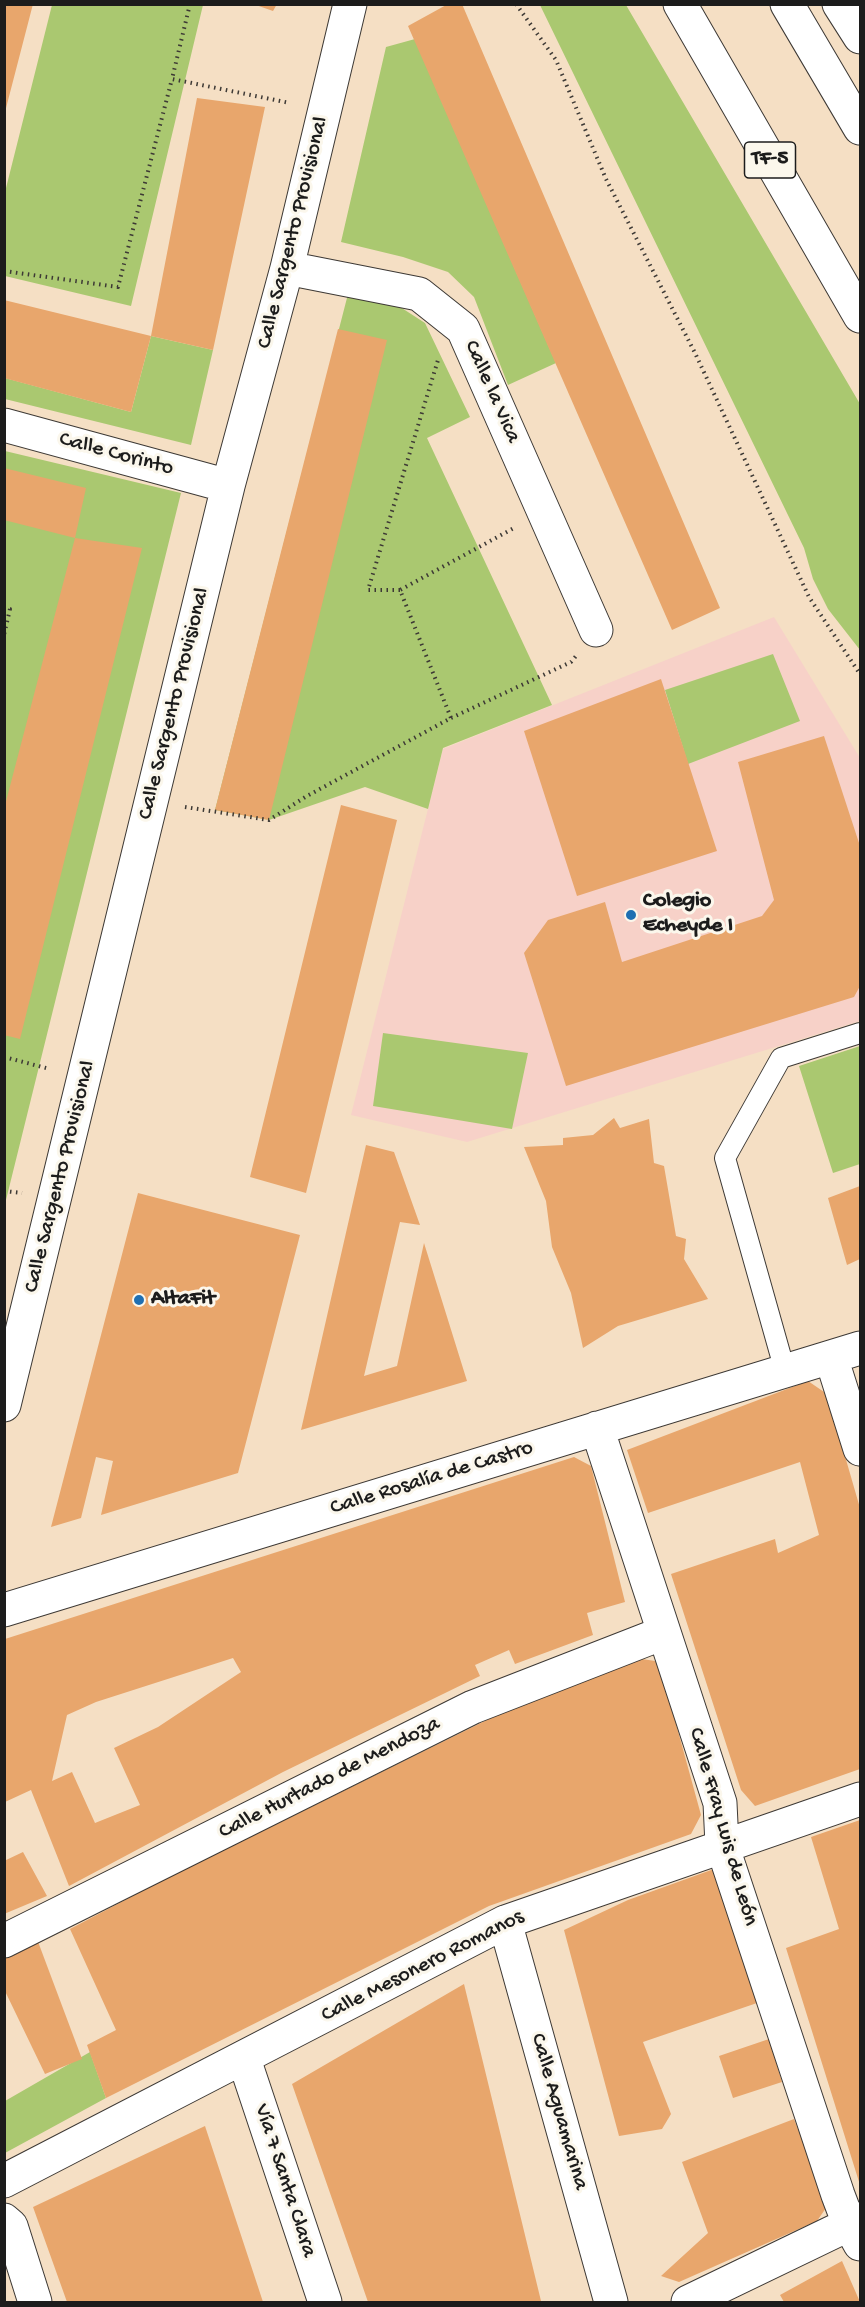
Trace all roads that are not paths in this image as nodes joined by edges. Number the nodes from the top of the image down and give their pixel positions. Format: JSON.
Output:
{"nodes":[{"id":1,"x":350,"y":4,"type":"edge"},
{"id":2,"x":680,"y":4,"type":"edge"},
{"id":3,"x":787,"y":4,"type":"edge"},
{"id":4,"x":839,"y":4,"type":"edge"},
{"id":5,"x":861,"y":37,"type":"edge"},
{"id":6,"x":861,"y":128,"type":"edge"},
{"id":7,"x":287,"y":268,"type":"junction"},
{"id":8,"x":861,"y":316,"type":"edge"},
{"id":9,"x":4,"y":425,"type":"edge"},
{"id":10,"x":228,"y":486,"type":"junction"},
{"id":11,"x":596,"y":630,"type":"road end"},
{"id":12,"x":861,"y":1033,"type":"edge"},
{"id":13,"x":17,"y":1302,"type":"edge"},
{"id":14,"x":846,"y":1352,"type":"edge"},
{"id":15,"x":785,"y":1371,"type":"junction"},
{"id":16,"x":4,"y":1405,"type":"edge"},
{"id":17,"x":597,"y":1428,"type":"junction"},
{"id":18,"x":861,"y":1449,"type":"edge"},
{"id":19,"x":4,"y":1610,"type":"edge"},
{"id":20,"x":663,"y":1633,"type":"junction"},
{"id":21,"x":861,"y":1799,"type":"edge"},
{"id":22,"x":722,"y":1845,"type":"junction"},
{"id":23,"x":505,"y":1922,"type":"junction"},
{"id":24,"x":4,"y":1941,"type":"edge"},
{"id":25,"x":244,"y":2059,"type":"junction"},
{"id":26,"x":4,"y":2181,"type":"edge"},
{"id":27,"x":4,"y":2220,"type":"edge"},
{"id":28,"x":857,"y":2229,"type":"edge"},
{"id":29,"x":36,"y":2302,"type":"edge"},
{"id":30,"x":325,"y":2302,"type":"edge"},
{"id":31,"x":611,"y":2302,"type":"edge"},
{"id":32,"x":688,"y":2302,"type":"edge"}],
"edges":[{"from":1,"to":7,"type":"main road","name":"Calle Sargento Provisional"},
{"from":2,"to":8,"type":"main road","number":"TF-5"},
{"from":3,"to":6,"type":"main road"},
{"from":4,"to":5,"type":"main road"},
{"from":7,"to":10,"type":"main road","name":"Calle Sargento Provisional"},
{"from":7,"to":11,"type":"main road","name":"Calle la Vica"},
{"from":9,"to":10,"type":"main road","name":"Calle Corinto"},
{"from":10,"to":13,"type":"main road","name":"Calle Sargento Provisional"},
{"from":12,"to":15,"type":"lane"},
{"from":13,"to":16,"type":"main road","name":"Calle Sargento Provisional"},
{"from":14,"to":15,"type":"main road","name":"Calle Rosalía de Castro"},
{"from":14,"to":18,"type":"main road"},
{"from":15,"to":17,"type":"main road","name":"Calle Rosalía de Castro"},
{"from":17,"to":19,"type":"main road","name":"Calle Rosalía de Castro"},
{"from":17,"to":20,"type":"main road","name":"Calle Fray Luis de León"},
{"from":20,"to":22,"type":"main road","name":"Calle Fray Luis de León"},
{"from":20,"to":24,"type":"main road","name":"Calle Hurtado de Mendoza"},
{"from":21,"to":22,"type":"main road","name":"Calle Mesonero Romanos"},
{"from":22,"to":23,"type":"main road","name":"Calle Mesonero Romanos"},
{"from":22,"to":28,"type":"main road","name":"Calle Fray Luis de León"},
{"from":23,"to":25,"type":"main road","name":"Calle Mesonero Romanos"},
{"from":23,"to":31,"type":"main road","name":"Calle Aguamarina"},
{"from":25,"to":26,"type":"main road","name":"Calle Mesonero Romanos"},
{"from":25,"to":30,"type":"main road","name":"Vía 7 Santa Clara"},
{"from":27,"to":29,"type":"main road"},
{"from":28,"to":32,"type":"main road"}]}
